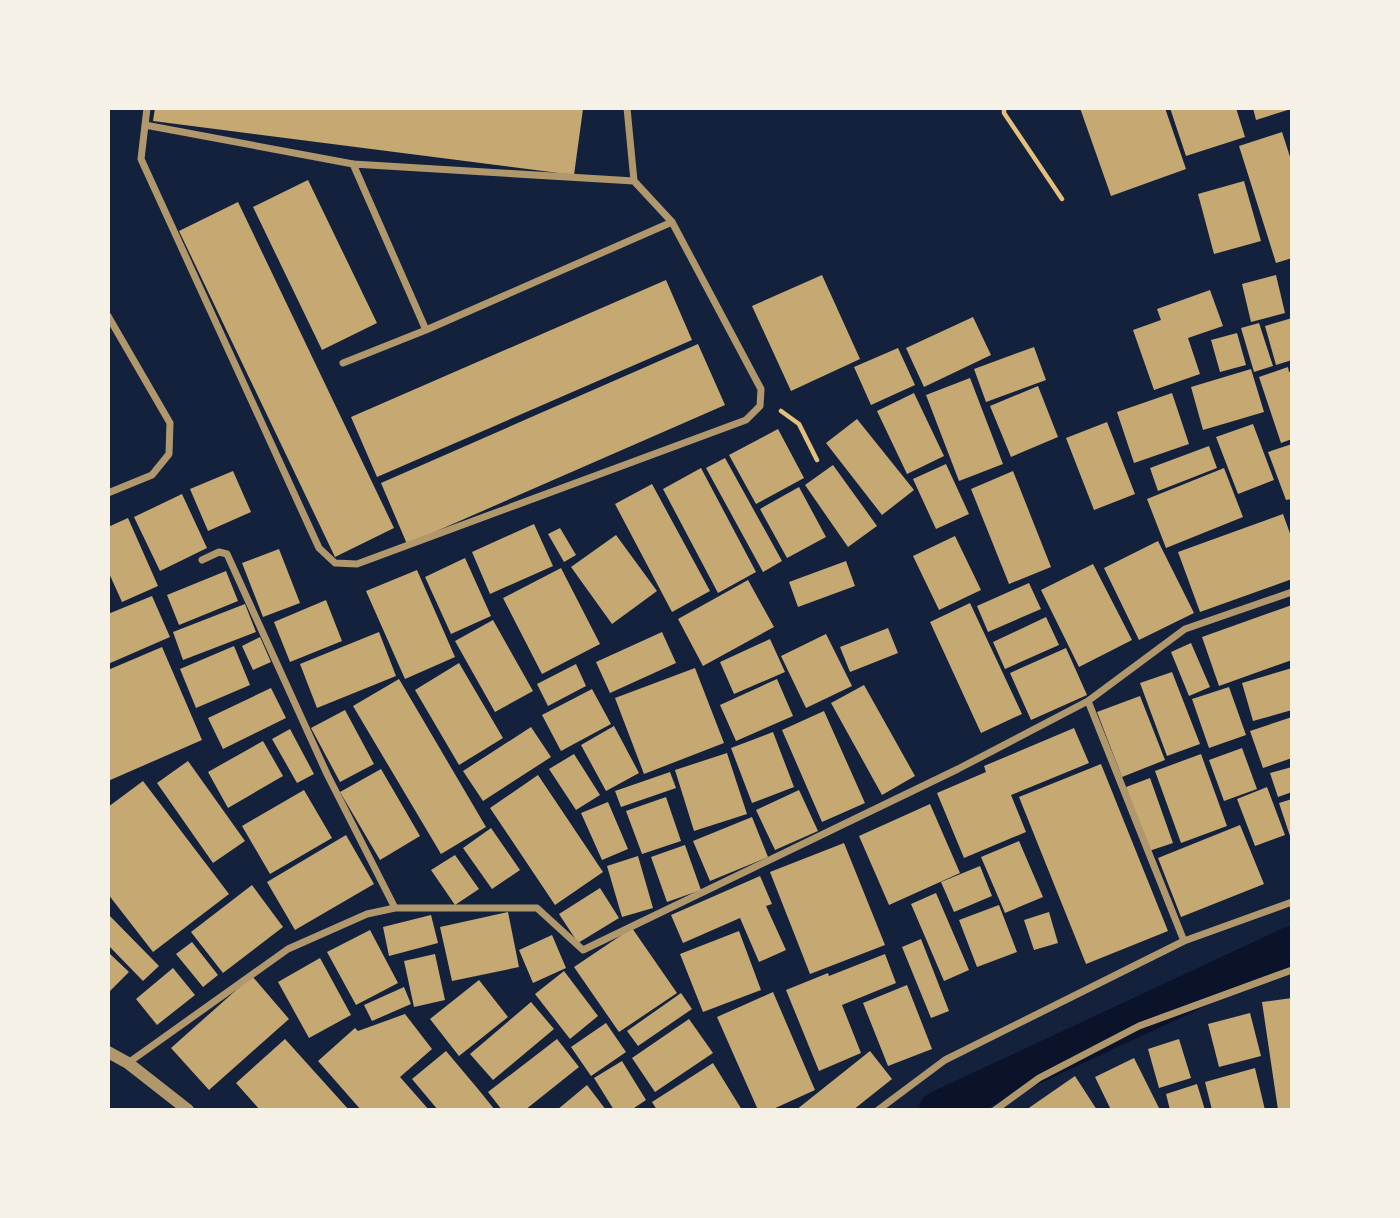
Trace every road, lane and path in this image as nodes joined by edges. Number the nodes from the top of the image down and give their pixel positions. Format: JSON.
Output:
{"nodes":[{"id":1,"x":148,"y":108,"type":"edge"},
{"id":2,"x":627,"y":108,"type":"edge"},
{"id":3,"x":1004,"y":108,"type":"edge"},
{"id":4,"x":145,"y":125,"type":"junction"},
{"id":5,"x":353,"y":164,"type":"junction"},
{"id":6,"x":634,"y":181,"type":"junction"},
{"id":7,"x":1062,"y":199,"type":"dead end"},
{"id":8,"x":672,"y":222,"type":"junction"},
{"id":9,"x":108,"y":316,"type":"edge"},
{"id":10,"x":426,"y":330,"type":"junction"},
{"id":11,"x":343,"y":363,"type":"dead end"},
{"id":12,"x":760,"y":406,"type":"junction"},
{"id":13,"x":817,"y":460,"type":"dead end"},
{"id":14,"x":108,"y":493,"type":"edge"},
{"id":15,"x":202,"y":560,"type":"dead end"},
{"id":16,"x":1292,"y":592,"type":"edge"},
{"id":17,"x":1088,"y":701,"type":"junction"},
{"id":18,"x":1292,"y":902,"type":"edge"},
{"id":19,"x":395,"y":908,"type":"junction"},
{"id":20,"x":1184,"y":941,"type":"junction"},
{"id":21,"x":1292,"y":970,"type":"edge"},
{"id":22,"x":108,"y":1052,"type":"edge"},
{"id":23,"x":128,"y":1063,"type":"junction"},
{"id":24,"x":188,"y":1110,"type":"edge"},
{"id":25,"x":878,"y":1110,"type":"edge"},
{"id":26,"x":995,"y":1110,"type":"edge"}],
"edges":[{"from":1,"to":4,"type":"street"},
{"from":2,"to":6,"type":"street"},
{"from":3,"to":7,"type":"path"},
{"from":4,"to":5,"type":"street"},
{"from":4,"to":12,"type":"street"},
{"from":5,"to":6,"type":"street"},
{"from":5,"to":10,"type":"street"},
{"from":6,"to":8,"type":"street"},
{"from":8,"to":10,"type":"street"},
{"from":8,"to":12,"type":"street"},
{"from":9,"to":14,"type":"street"},
{"from":10,"to":11,"type":"street"},
{"from":12,"to":13,"type":"path"},
{"from":15,"to":19,"type":"street"},
{"from":16,"to":17,"type":"street"},
{"from":17,"to":19,"type":"street"},
{"from":17,"to":20,"type":"street"},
{"from":18,"to":20,"type":"street"},
{"from":19,"to":23,"type":"street"},
{"from":20,"to":25,"type":"street"},
{"from":21,"to":26,"type":"street"},
{"from":22,"to":23,"type":"street"},
{"from":23,"to":24,"type":"street"}]}
